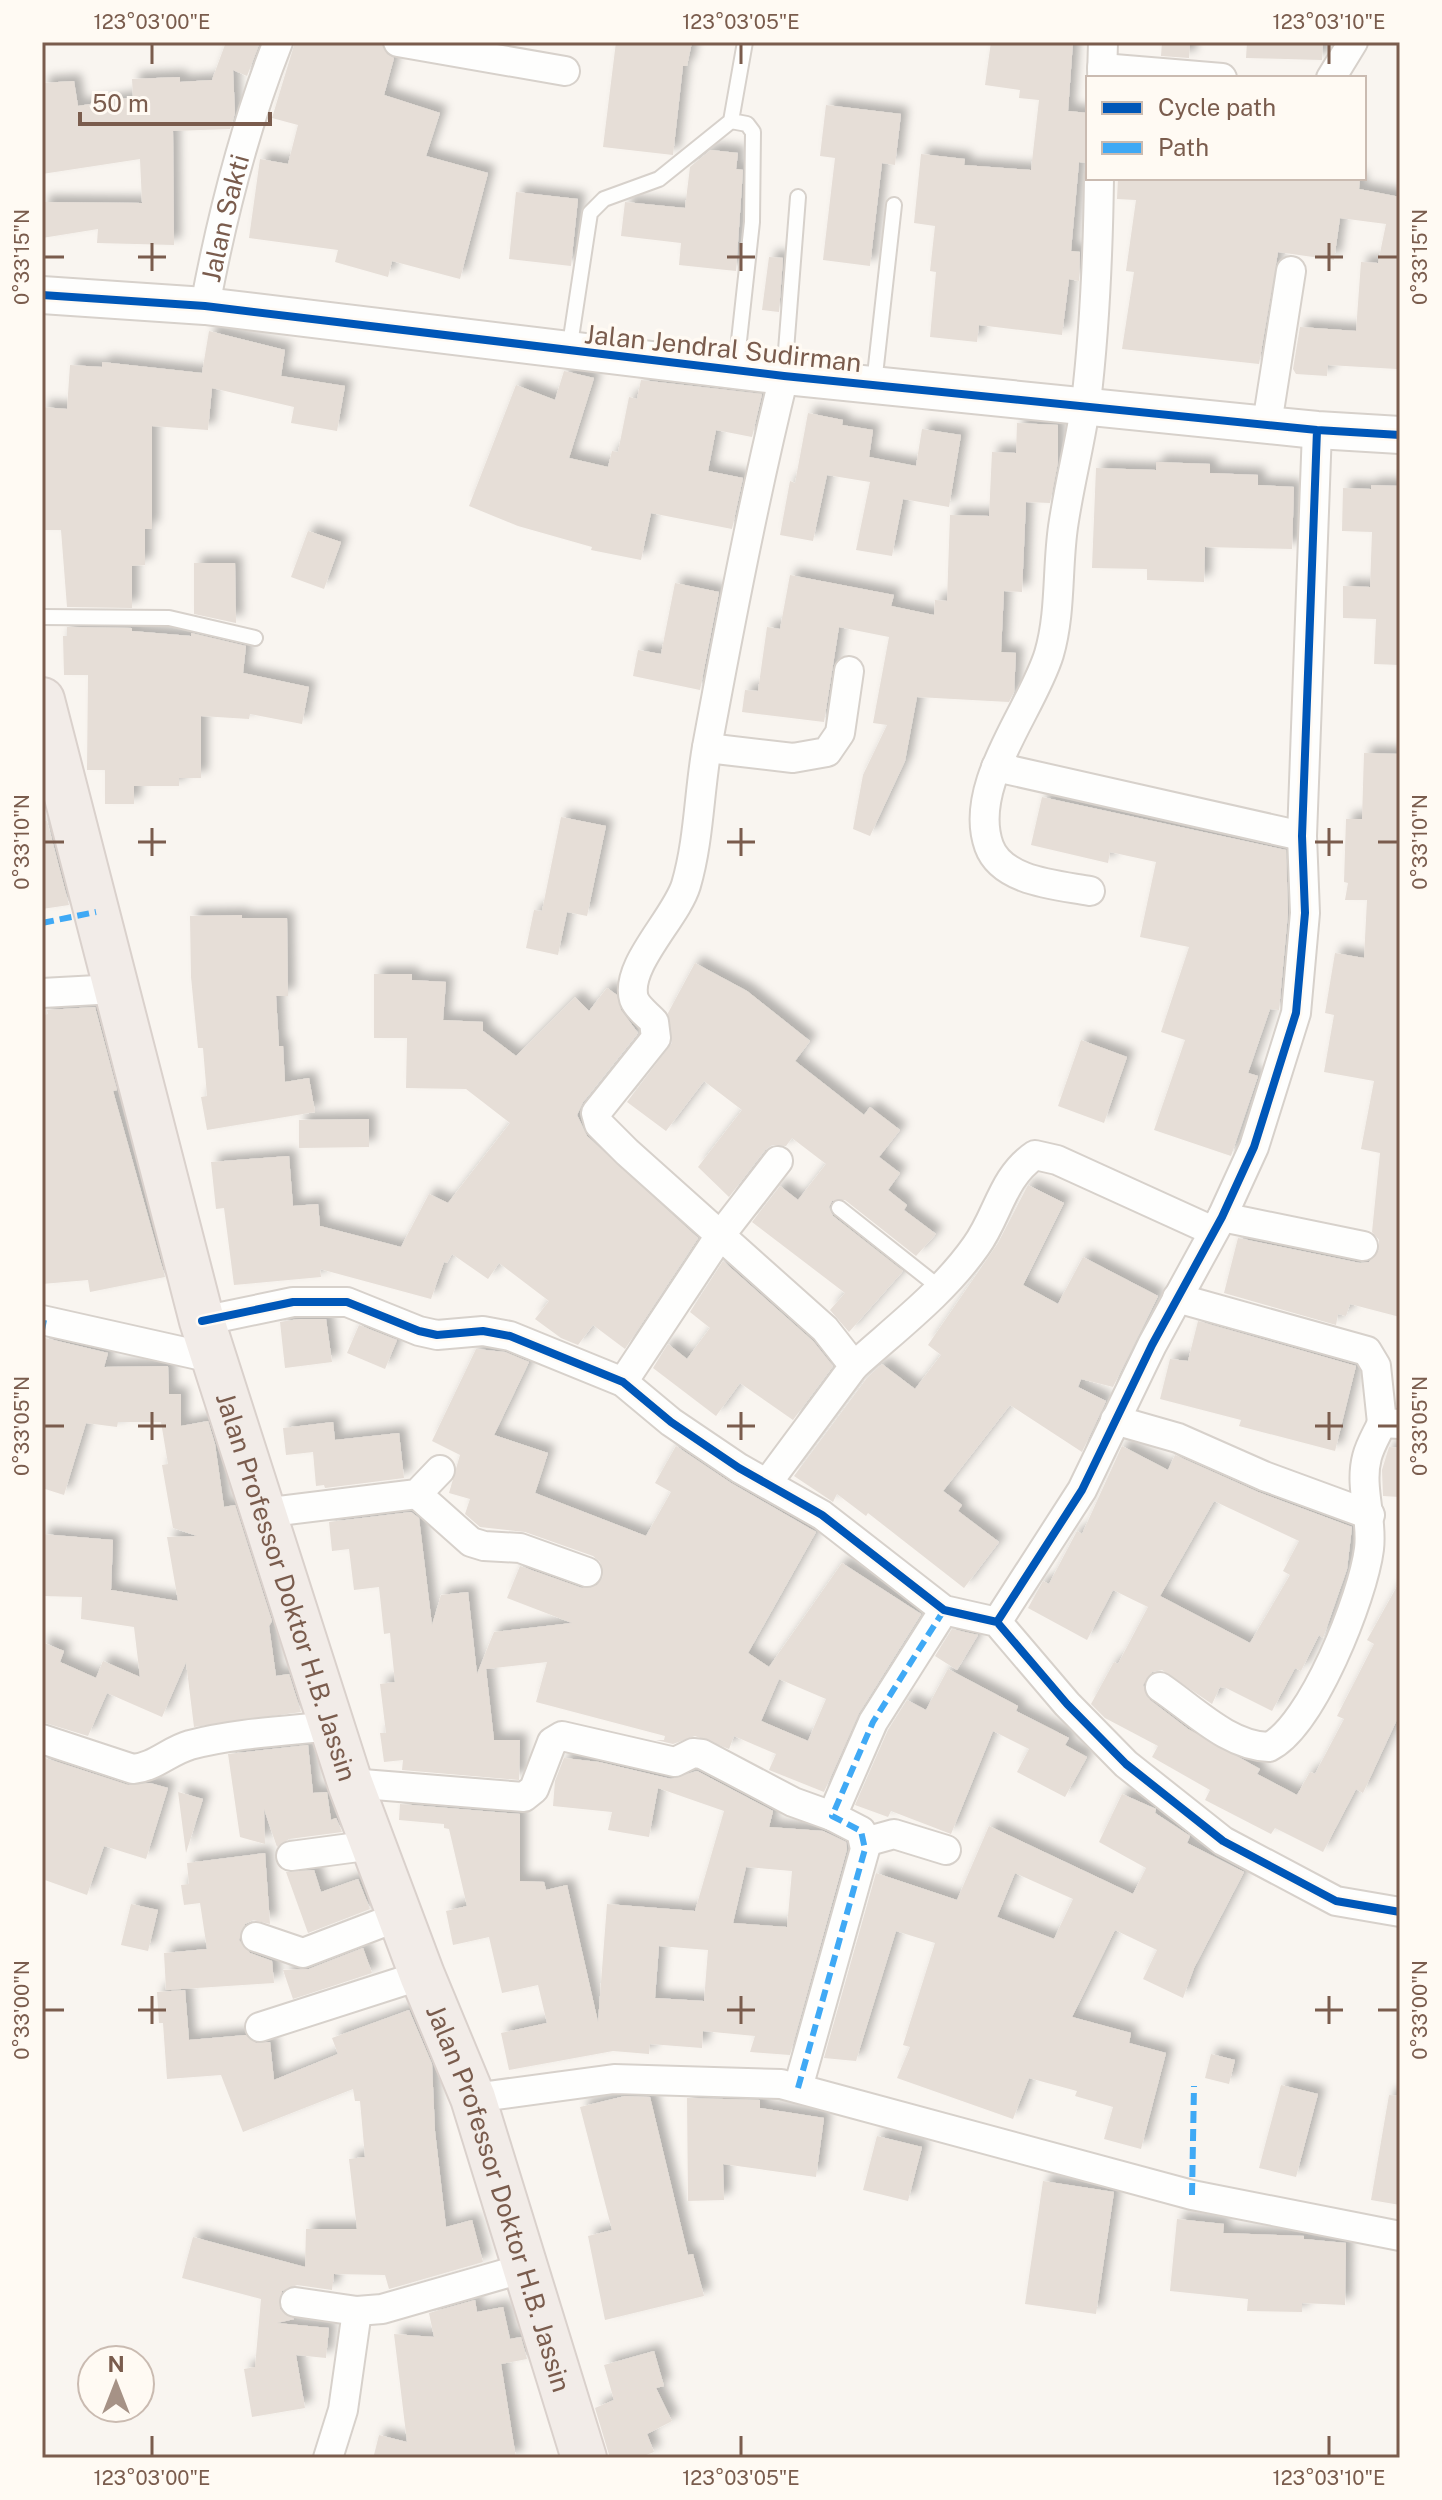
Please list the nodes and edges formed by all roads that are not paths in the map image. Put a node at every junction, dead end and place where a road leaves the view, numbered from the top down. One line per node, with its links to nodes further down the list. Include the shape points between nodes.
1 (278, 42): 15 (street, Jalan Sakti, via 222,212)
2 (398, 42): 6 (street)
3 (745, 42): 9 (lane)
4 (1353, 42): 8 (street)
5 (1102, 63): 7 (street)
6 (565, 71)
7 (1206, 76)
8 (1332, 76)
9 (731, 121): 16 (lane, via 659,179 604,199 590,213); 17 (lane, via 747,124 753,132 752,222)
10 (1099, 180): 20 (street, via 1097,296)
11 (798, 197): 18 (lane)
12 (894, 205): 19 (lane)
13 (1291, 271): 21 (street)
14 (42, 295): 15 (street, Jalan Jendral Sudirman)
15 (205, 306): 16 (street, Jalan Jendral Sudirman)
16 (569, 351): 17 (street, Jalan Jendral Sudirman)
17 (736, 371): 18 (street, Jalan Jendral Sudirman)
18 (784, 376): 19 (street, Jalan Jendral Sudirman); 28 (street)
19 (874, 384): 20 (street, Jalan Jendral Sudirman)
20 (1085, 406): 21 (street, Jalan Jendral Sudirman); 29 (street, via 1063,530 1050,649 1037,688)
21 (1267, 424): 22 (street, Jalan Jendral Sudirman)
22 (1317, 430): 23 (street, Jalan Jendral Sudirman); 30 (street)
23 (1400, 435)
24 (42, 617): 25 (lane, via 169,618)
25 (255, 638)
26 (849, 671): 28 (street, via 840,733 827,752 793,758)
27 (42, 700): 32 (highway, Jalan Professor Doktor H.B. Jassin)
28 (707, 748): 37 (street, via 686,886 633,986 639,1008 654,1022 656,1038 596,1117)
29 (996, 767): 30 (street); 31 (street, via 986,836 997,860 1019,874)
30 (1302, 836): 36 (street, via 1305,913 1296,1013 1254,1147)
31 (1090, 891)
32 (116, 989): 33 (street); 42 (highway, Jalan Professor Doktor H.B. Jassin)
33 (42, 993)
34 (778, 1161): 37 (street)
35 (839, 1208): 39 (lane)
36 (1218, 1224): 38 (street); 39 (street, via 1035,1155 1017,1169 978,1244); 40 (street)
37 (719, 1237): 43 (street, via 825,1329); 44 (street)
38 (1363, 1246)
39 (940, 1288): 43 (street)
40 (1177, 1298): 45 (street); 46 (street, via 1367,1351)
41 (43, 1323): 42 (street)
42 (209, 1340): 44 (street, via 293,1302 347,1302 437,1335 483,1331 510,1336); 50 (highway, Jalan Professor Doktor H.B. Jassin)
43 (854, 1366): 48 (street)
44 (623, 1382): 48 (street, via 704,1444)
45 (1115, 1420): 51 (street, via 1178,1438); 54 (street, via 1082,1490)
46 (1391, 1424): 51 (street, via 1367,1458)
47 (440, 1470): 49 (street)
48 (768, 1482): 53 (street, via 822,1515)
49 (417, 1494): 50 (street); 52 (street, via 471,1542 520,1548)
50 (263, 1513): 56 (highway, Jalan Professor Doktor H.B. Jassin)
51 (1370, 1515): 55 (street, via 1369,1550 1354,1604 1302,1718 1280,1742 1258,1747 1232,1738)
52 (587, 1572)
53 (944, 1610): 54 (street); 59 (street, via 873,1722)
54 (997, 1622): 64 (street, via 1126,1764 1223,1841 1336,1901)
55 (1160, 1687)
56 (332, 1726): 57 (street, via 219,1738 133,1769); 58 (highway, Jalan Professor Doktor H.B. Jassin)
57 (42, 1739)
58 (350, 1783): 59 (street, via 524,1797 534,1789 552,1742 562,1736 675,1762 702,1754 793,1802); 61 (highway, Jalan Professor Doktor H.B. Jassin)
59 (832, 1816): 60 (street, via 861,1831)
60 (865, 1842): 62 (street, via 894,1834); 69 (street)
61 (373, 1845): 63 (street); 65 (highway, Jalan Professor Doktor H.B. Jassin)
62 (946, 1850)
63 (291, 1856)
64 (1400, 1912)
65 (400, 1916): 66 (street, via 303,1953); 67 (highway, Jalan Professor Doktor H.B. Jassin)
66 (256, 1937)
67 (422, 1975): 68 (street); 70 (highway, Jalan Professor Doktor H.B. Jassin)
68 (260, 2027)
69 (798, 2088): 70 (street, via 746,2081 614,2079); 71 (street, via 1192,2195)
70 (473, 2098): 72 (highway, Jalan Professor Doktor H.B. Jassin)
71 (1400, 2236)
72 (525, 2268): 74 (street, via 382,2309); 76 (highway, Jalan Professor Doktor H.B. Jassin)
73 (295, 2302): 74 (street)
74 (357, 2311): 75 (street, via 343,2410)
75 (328, 2458)
76 (584, 2458)

